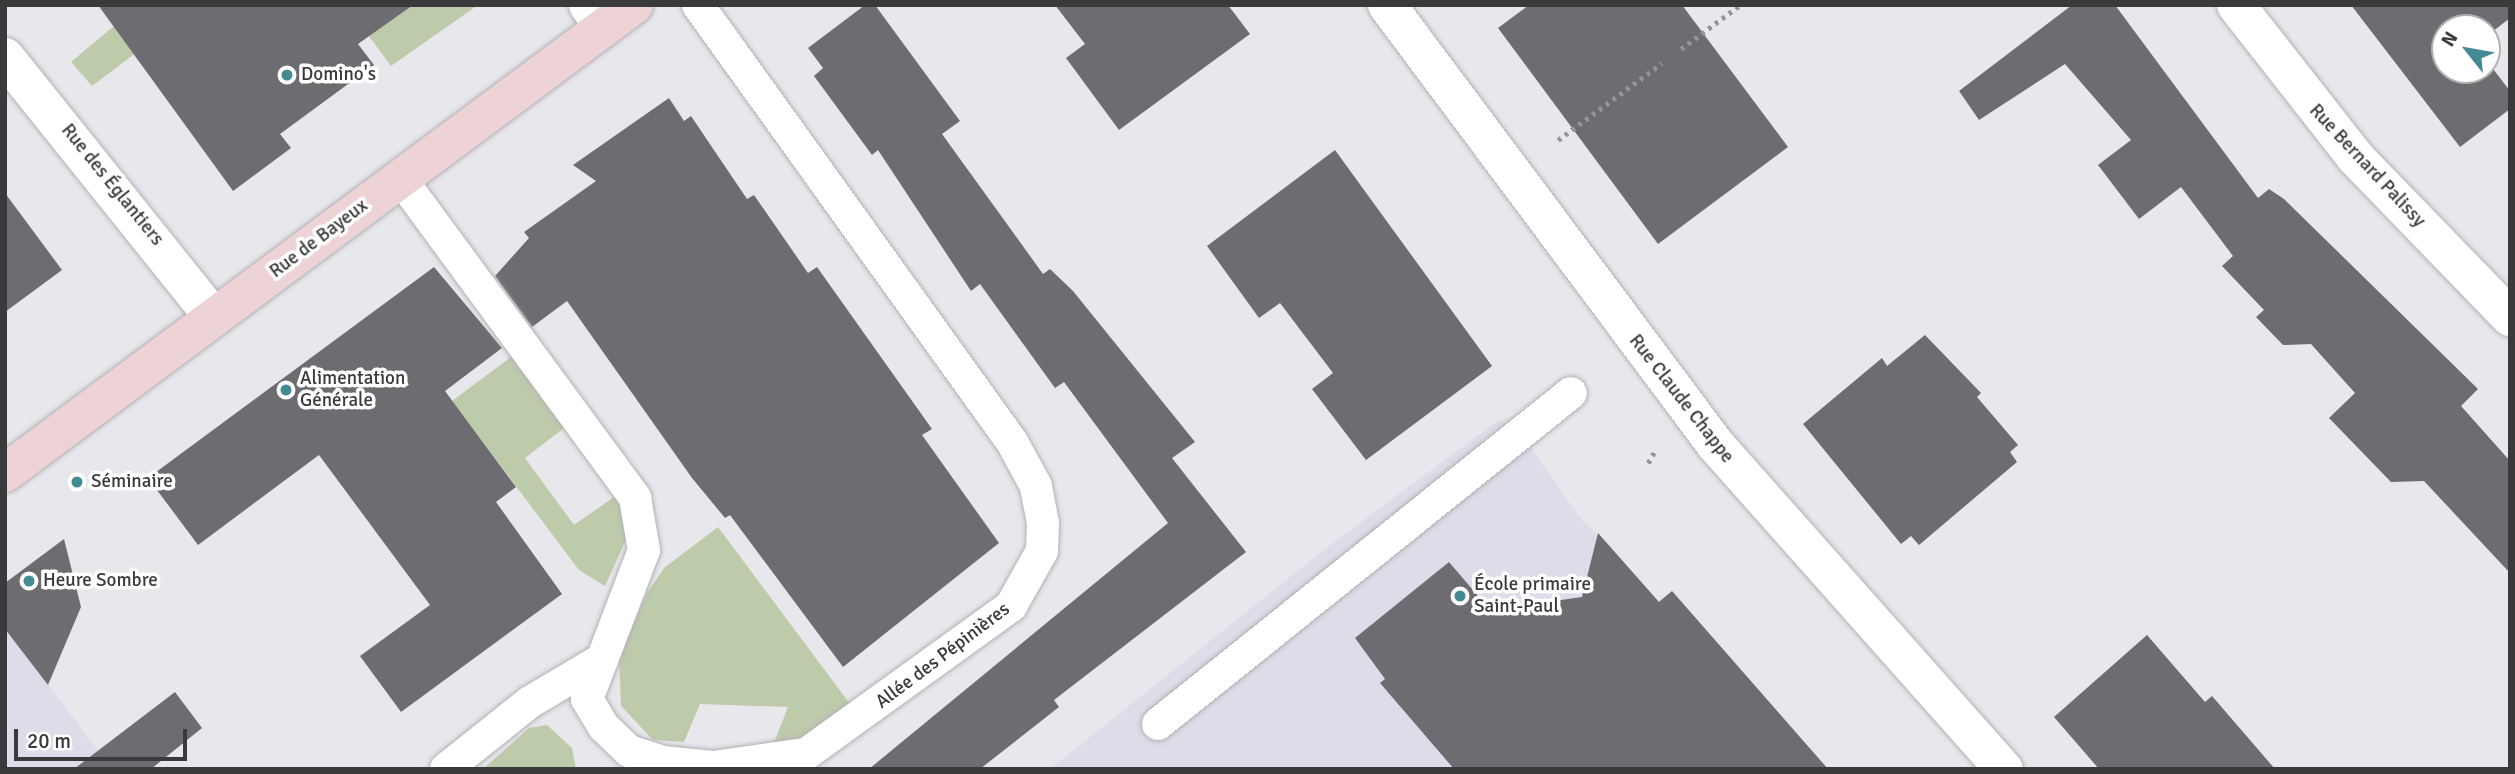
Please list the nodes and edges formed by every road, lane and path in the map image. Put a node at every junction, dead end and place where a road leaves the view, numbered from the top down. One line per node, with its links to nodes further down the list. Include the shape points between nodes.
1 (634, 5): 6 (main road, Rue de Bayeux)
2 (698, 5): 16 (lane, Allée des Pépinières, via 1012,442 1036,486 1042,551 1011,607 806,754 713,767 662,762 629,751 587,699)
3 (1387, 5): 19 (street, Rue Claude Chappe, via 1715,444)
4 (1740, 5): 7 (path)
5 (2236, 5): 12 (street, Rue Bernard Palissy, via 2346,147)
6 (596, 16): 11 (main road, Rue de Bayeux)
7 (1681, 49)
8 (5, 57): 13 (street, Rue des Églantiers)
9 (1662, 63): 10 (path)
10 (1558, 140)
11 (401, 179): 13 (main road, Rue de Bayeux); 16 (lane, Allée des Pépinières, via 635,498 643,550)
12 (2510, 317)
13 (214, 318): 15 (main road, Rue de Bayeux)
14 (1571, 393): 17 (lane)
15 (5, 473)
16 (596, 663): 18 (lane, via 530,702)
17 (1158, 724)
18 (446, 769)
19 (2004, 769)

